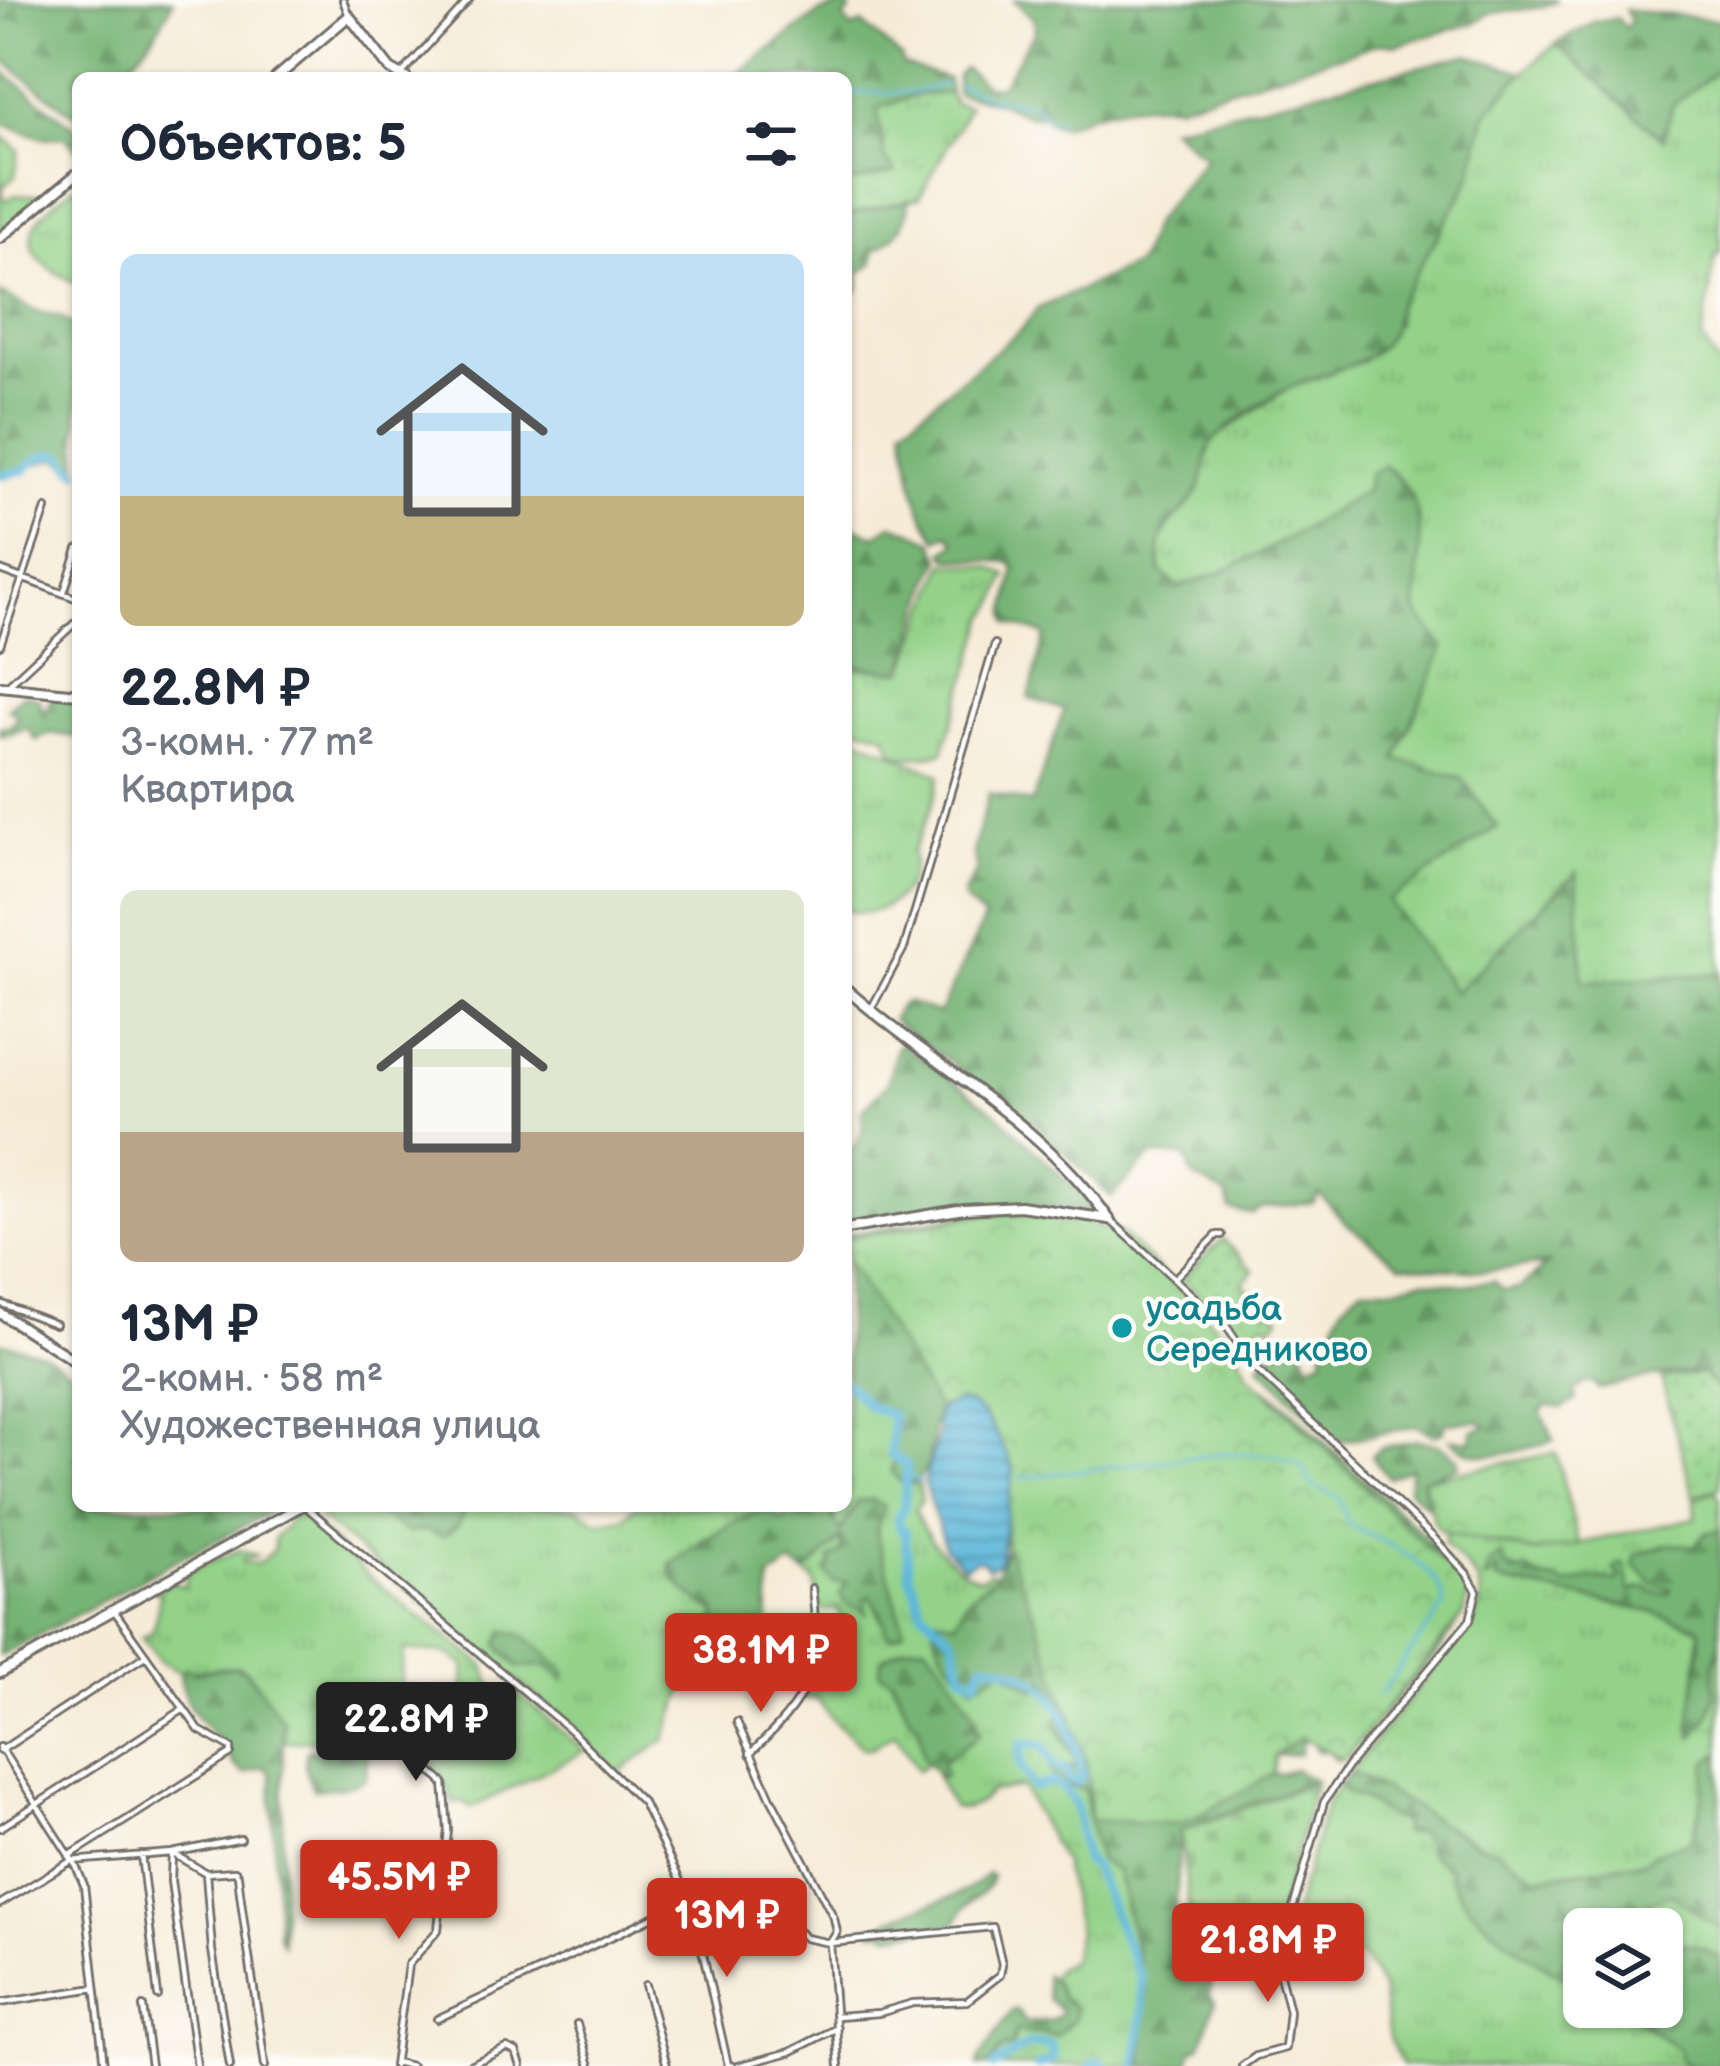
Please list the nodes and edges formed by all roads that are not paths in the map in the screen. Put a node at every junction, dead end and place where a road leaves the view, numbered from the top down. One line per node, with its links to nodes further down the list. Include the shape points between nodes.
1 (344, 0): 3 (street)
2 (469, 0): 6 (street)
3 (349, 16): 4 (street); 5 (street)
4 (283, 72)
5 (394, 72)
6 (405, 72)
7 (72, 178): 8 (street)
8 (0, 238)
9 (46, 508): 12 (street)
10 (72, 567): 13 (street)
11 (0, 571): 12 (street)
12 (23, 578): 13 (street); 17 (street)
13 (64, 592): 14 (street)
14 (72, 596)
15 (72, 625): 18 (street)
16 (995, 644): 21 (street, via 904,948)
17 (0, 645)
18 (4, 686): 19 (street)
19 (72, 693)
20 (852, 994): 21 (street)
21 (870, 1011): 22 (street, via 1020,1123)
22 (1109, 1220): 23 (street, via 1020,1206); 25 (street)
23 (852, 1228)
24 (1222, 1235): 25 (street)
25 (1175, 1278): 73 (street, via 1227,1327 1254,1367 1445,1550 1478,1597 1457,1637 1324,1802 1277,1963 1289,2011 1286,2048)
26 (0, 1304): 28 (street)
27 (0, 1313): 29 (street)
28 (56, 1324)
29 (72, 1360)
30 (277, 1512): 33 (street)
31 (310, 1512): 49 (street, via 650,1812)
32 (812, 1588): 40 (street, via 818,1642 800,1703)
33 (113, 1609): 34 (street); 35 (street)
34 (146, 1655): 36 (street); 39 (street)
35 (0, 1672)
36 (184, 1709): 41 (street); 46 (street, via 231,1748 226,1760)
37 (736, 1722): 40 (street)
38 (400, 1737): 60 (street, via 444,1783 448,1830 438,1930 408,1965)
39 (1, 1750): 41 (street)
40 (750, 1754): 50 (street, via 832,1911 837,1928)
41 (37, 1806): 42 (street); 46 (street)
42 (0, 1828)
43 (241, 1839): 44 (street)
44 (172, 1853): 45 (street); 47 (street); 63 (street)
45 (141, 1855): 46 (street); 53 (street)
46 (70, 1858): 48 (street); 52 (street, via 84,1885)
47 (206, 1873): 64 (street); 65 (street, via 238,1875)
48 (0, 1904)
49 (687, 1904): 50 (street, via 782,1910 805,1938); 57 (street); 71 (street)
50 (830, 1942): 56 (street); 56 (street, via 993,1927 1002,1964 997,1981 962,2004)
51 (645, 1985): 70 (street)
52 (95, 1988): 54 (street); 61 (street)
53 (158, 1996)
54 (0, 2003)
55 (143, 2007): 62 (street)
56 (836, 2016): 59 (street)
57 (437, 2019)
58 (577, 2024): 69 (street)
59 (837, 2028): 71 (street, via 790,2052); 72 (street)
60 (394, 2064): 66 (street)
61 (104, 2066)
62 (152, 2066)
63 (197, 2066)
64 (230, 2066)
65 (266, 2066)
66 (411, 2066)
67 (467, 2066): 68 (street, via 507,2048)
68 (520, 2066)
69 (590, 2066)
70 (667, 2066)
71 (733, 2066)
72 (839, 2066)
73 (1242, 2066)

